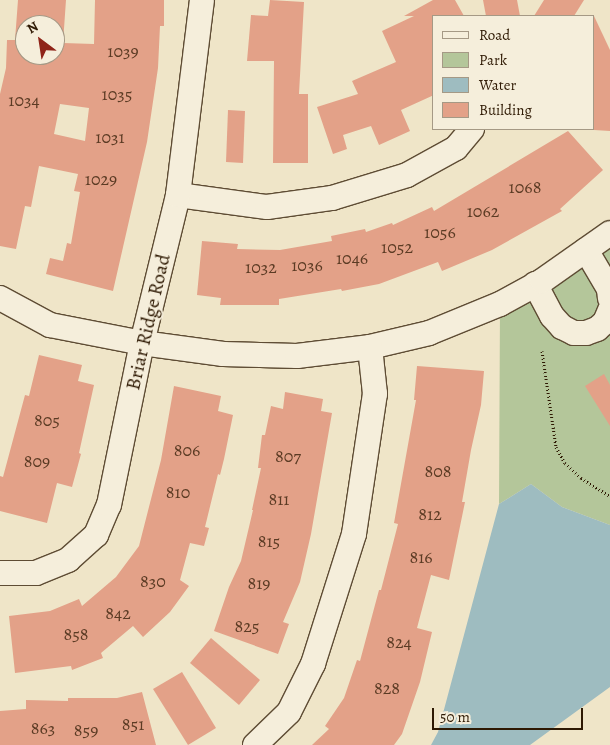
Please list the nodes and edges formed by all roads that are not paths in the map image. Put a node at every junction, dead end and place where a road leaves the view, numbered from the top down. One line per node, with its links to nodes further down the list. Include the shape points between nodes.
1 (202, 0): 3 (street, Briar Ridge Road)
2 (471, 130): 3 (street, via 456,148 407,175 332,198 267,207)
3 (178, 195): 10 (street, Briar Ridge Road)
4 (610, 233): 5 (street)
5 (586, 250): 6 (street); 8 (street, via 609,289)
6 (535, 284): 9 (street, via 552,316 562,327 574,333 597,329 605,322); 11 (street, via 500,304 429,332)
7 (0, 298): 10 (street, via 50,325)
8 (610, 298)
9 (610, 310)
10 (142, 343): 11 (street, via 223,354 297,356); 12 (street, Briar Ridge Road, via 108,505 96,535 68,560 36,573)
11 (370, 347): 13 (street, via 375,394 354,534 313,664 289,712)
12 (0, 573)
13 (255, 745)

